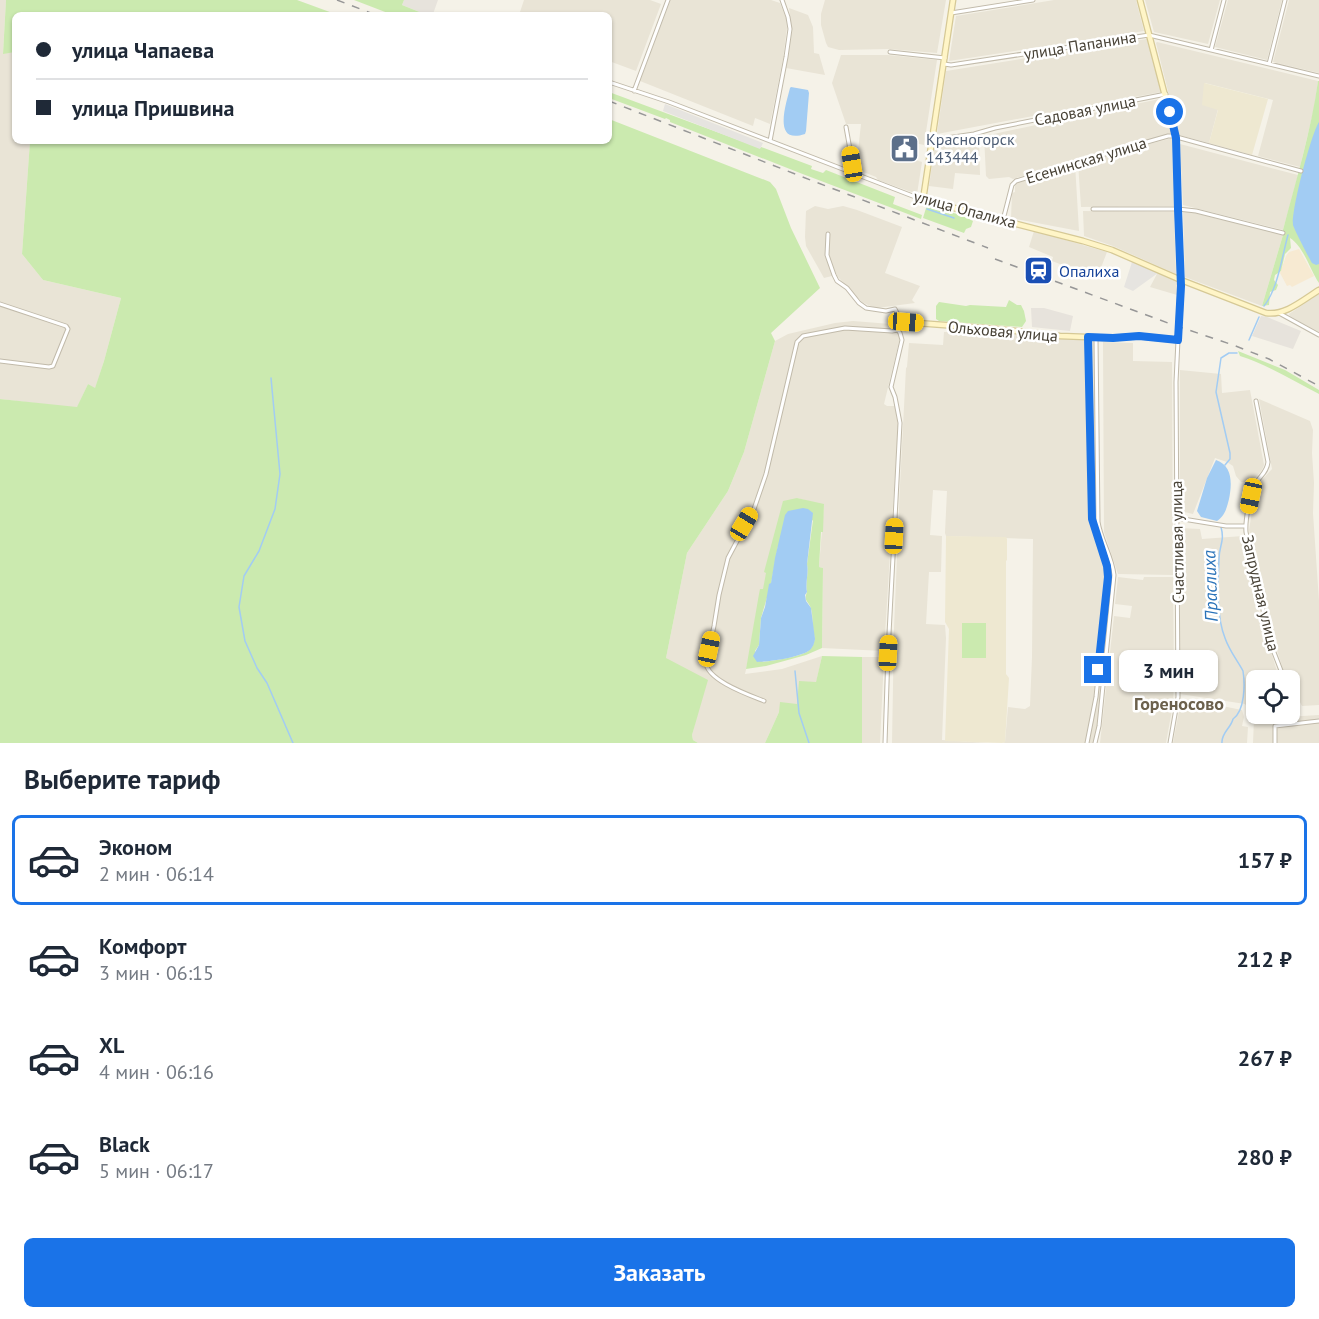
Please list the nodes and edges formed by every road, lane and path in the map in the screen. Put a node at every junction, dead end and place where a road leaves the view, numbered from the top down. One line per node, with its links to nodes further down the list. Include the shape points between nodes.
1 (668, 0): 16 (street)
2 (782, 0): 21 (street, via 790,29)
3 (953, 0): 8 (street)
4 (1033, 0): 8 (street)
5 (1140, 0): 9 (street)
6 (1224, 0): 10 (street)
7 (1285, 0): 13 (street)
8 (951, 13): 12 (street)
9 (1149, 35): 10 (street, улица Папанина); 12 (street, улица Папанина, via 951,65); 17 (street)
10 (1211, 50): 13 (street, улица Папанина)
11 (890, 52): 12 (street, улица Папанина)
12 (944, 61): 20 (street)
13 (1269, 64): 14 (street, улица Папанина)
14 (1319, 76)
15 (612, 83): 16 (street, улица Опалиха)
16 (634, 91): 21 (street, улица Опалиха)
17 (1166, 94): 19 (street); 20 (street, Садовая улица)
18 (846, 127): 23 (street)
19 (1176, 138): 22 (street, Есенинская улица); 26 (street); 27 (street, Есенинская улица, via 1168,136 1016,181)
20 (933, 140): 24 (street)
21 (770, 141): 23 (street, улица Опалиха)
22 (1301, 171)
23 (854, 172): 24 (street, улица Опалиха)
24 (923, 200): 27 (street, улица Опалиха)
25 (1093, 209): 26 (street)
26 (1178, 209): 28 (street); 30 (street)
27 (1003, 220): 30 (street, улица Опалиха, via 1102,247)
28 (1283, 233)
29 (828, 234): 34 (street, via 827,255 837,281 866,308 895,309)
30 (1181, 279): 33 (street, улица Опалиха, via 1266,313); 39 (street)
31 (1319, 290): 33 (street)
32 (0, 304): 40 (street, via 68,329 53,366)
33 (1279, 313): 36 (street, улица Опалиха)
34 (902, 324): 35 (street); 37 (street, Ольховая улица)
35 (898, 330): 45 (street, via 845,328 802,336 797,342 766,474 754,509 728,558 705,666 729,685); 47 (street, via 902,340 891,387 900,423)
36 (1319, 335)
37 (1088, 337): 38 (street, Ольховая улица); 48 (street, via 1092,519 1108,577 1096,697)
38 (1096, 337): 39 (street, Ольховая улица); 49 (street, via 1098,522 1114,575)
39 (1178, 340): 42 (street, Счастливая улица)
40 (0, 361)
41 (1256, 401): 43 (street, Запрудная улица, via 1268,468 1255,484)
42 (1177, 518): 43 (street); 50 (street, Счастливая улица, via 1178,697)
43 (1245, 526): 44 (street, Запрудная улица, via 1270,642)
44 (1281, 670)
45 (764, 701)
46 (1319, 721): 51 (street, via 1275,726)
47 (885, 743)
48 (1087, 743)
49 (1095, 743)
50 (1170, 743)
51 (1275, 743)

